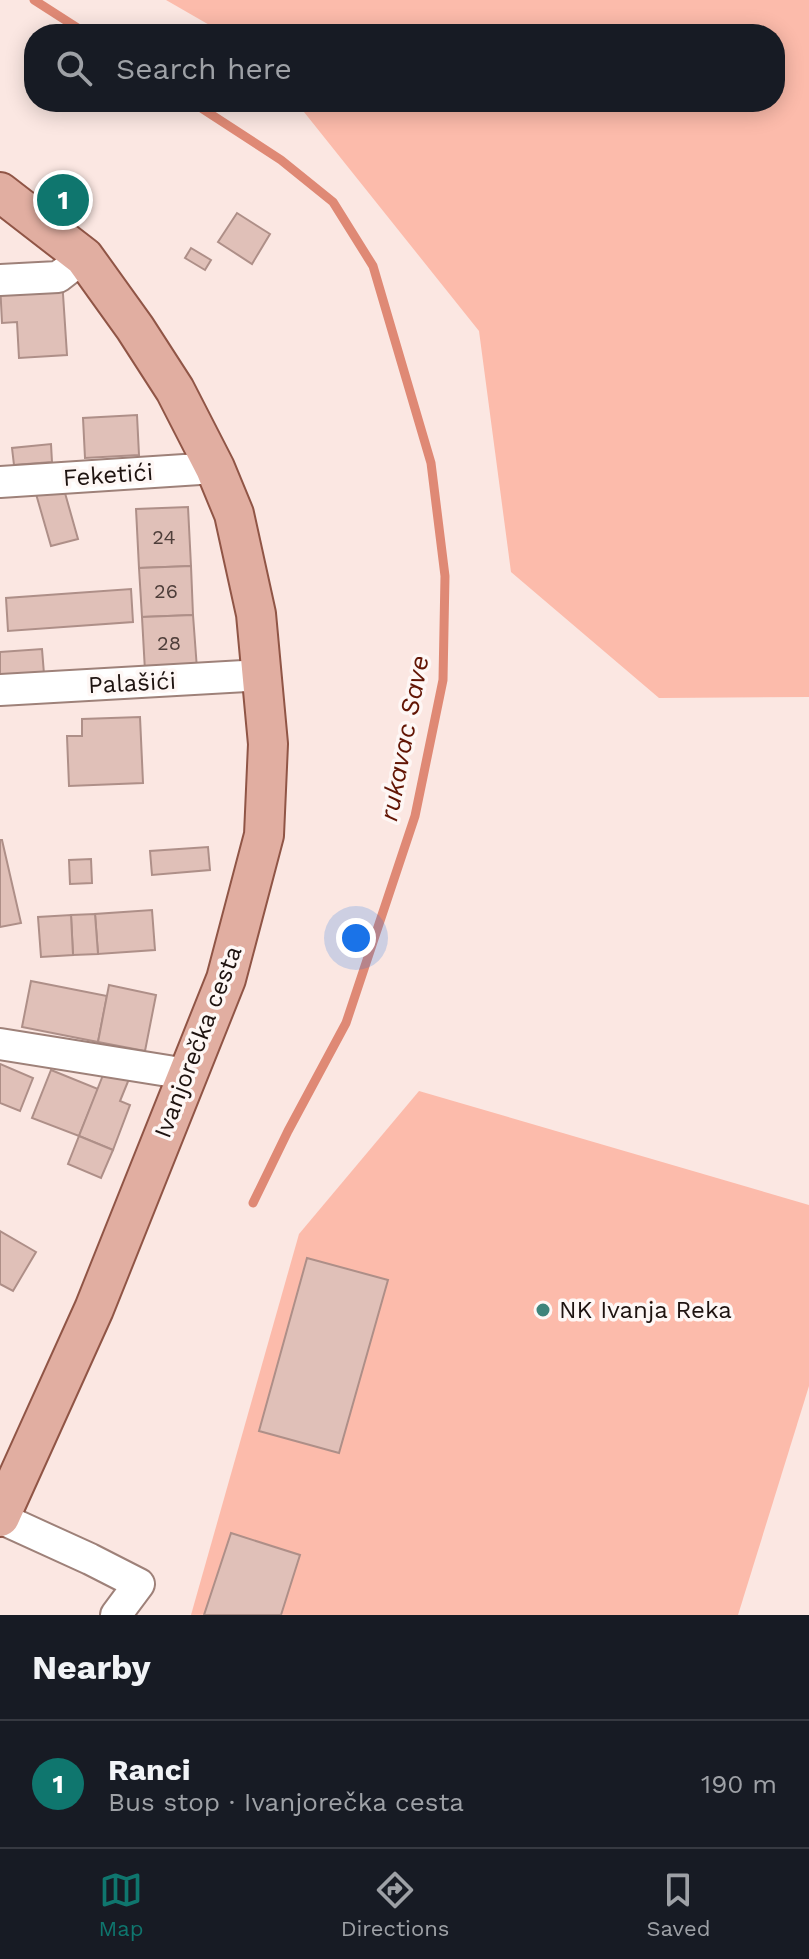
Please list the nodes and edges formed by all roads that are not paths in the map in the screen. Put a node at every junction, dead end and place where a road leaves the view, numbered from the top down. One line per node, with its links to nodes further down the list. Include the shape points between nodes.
1 (0, 192): 2 (main road, Ivanjorečka cesta)
2 (84, 257): 3 (street, via 58,277); 4 (main road, Ivanjorečka cesta, via 175,390)
3 (0, 280)
4 (215, 468): 5 (street, Feketići); 6 (main road, Ivanjorečka cesta, via 234,514)
5 (0, 482)
6 (263, 675): 7 (street, Palašići); 9 (main road, Ivanjorečka cesta, via 268,744 264,835 226,979)
7 (0, 690)
8 (0, 1044): 9 (street)
9 (187, 1074): 10 (main road, Ivanjorečka cesta, via 94,1309)
10 (0, 1518): 11 (street, via 139,1584)
11 (116, 1615)

